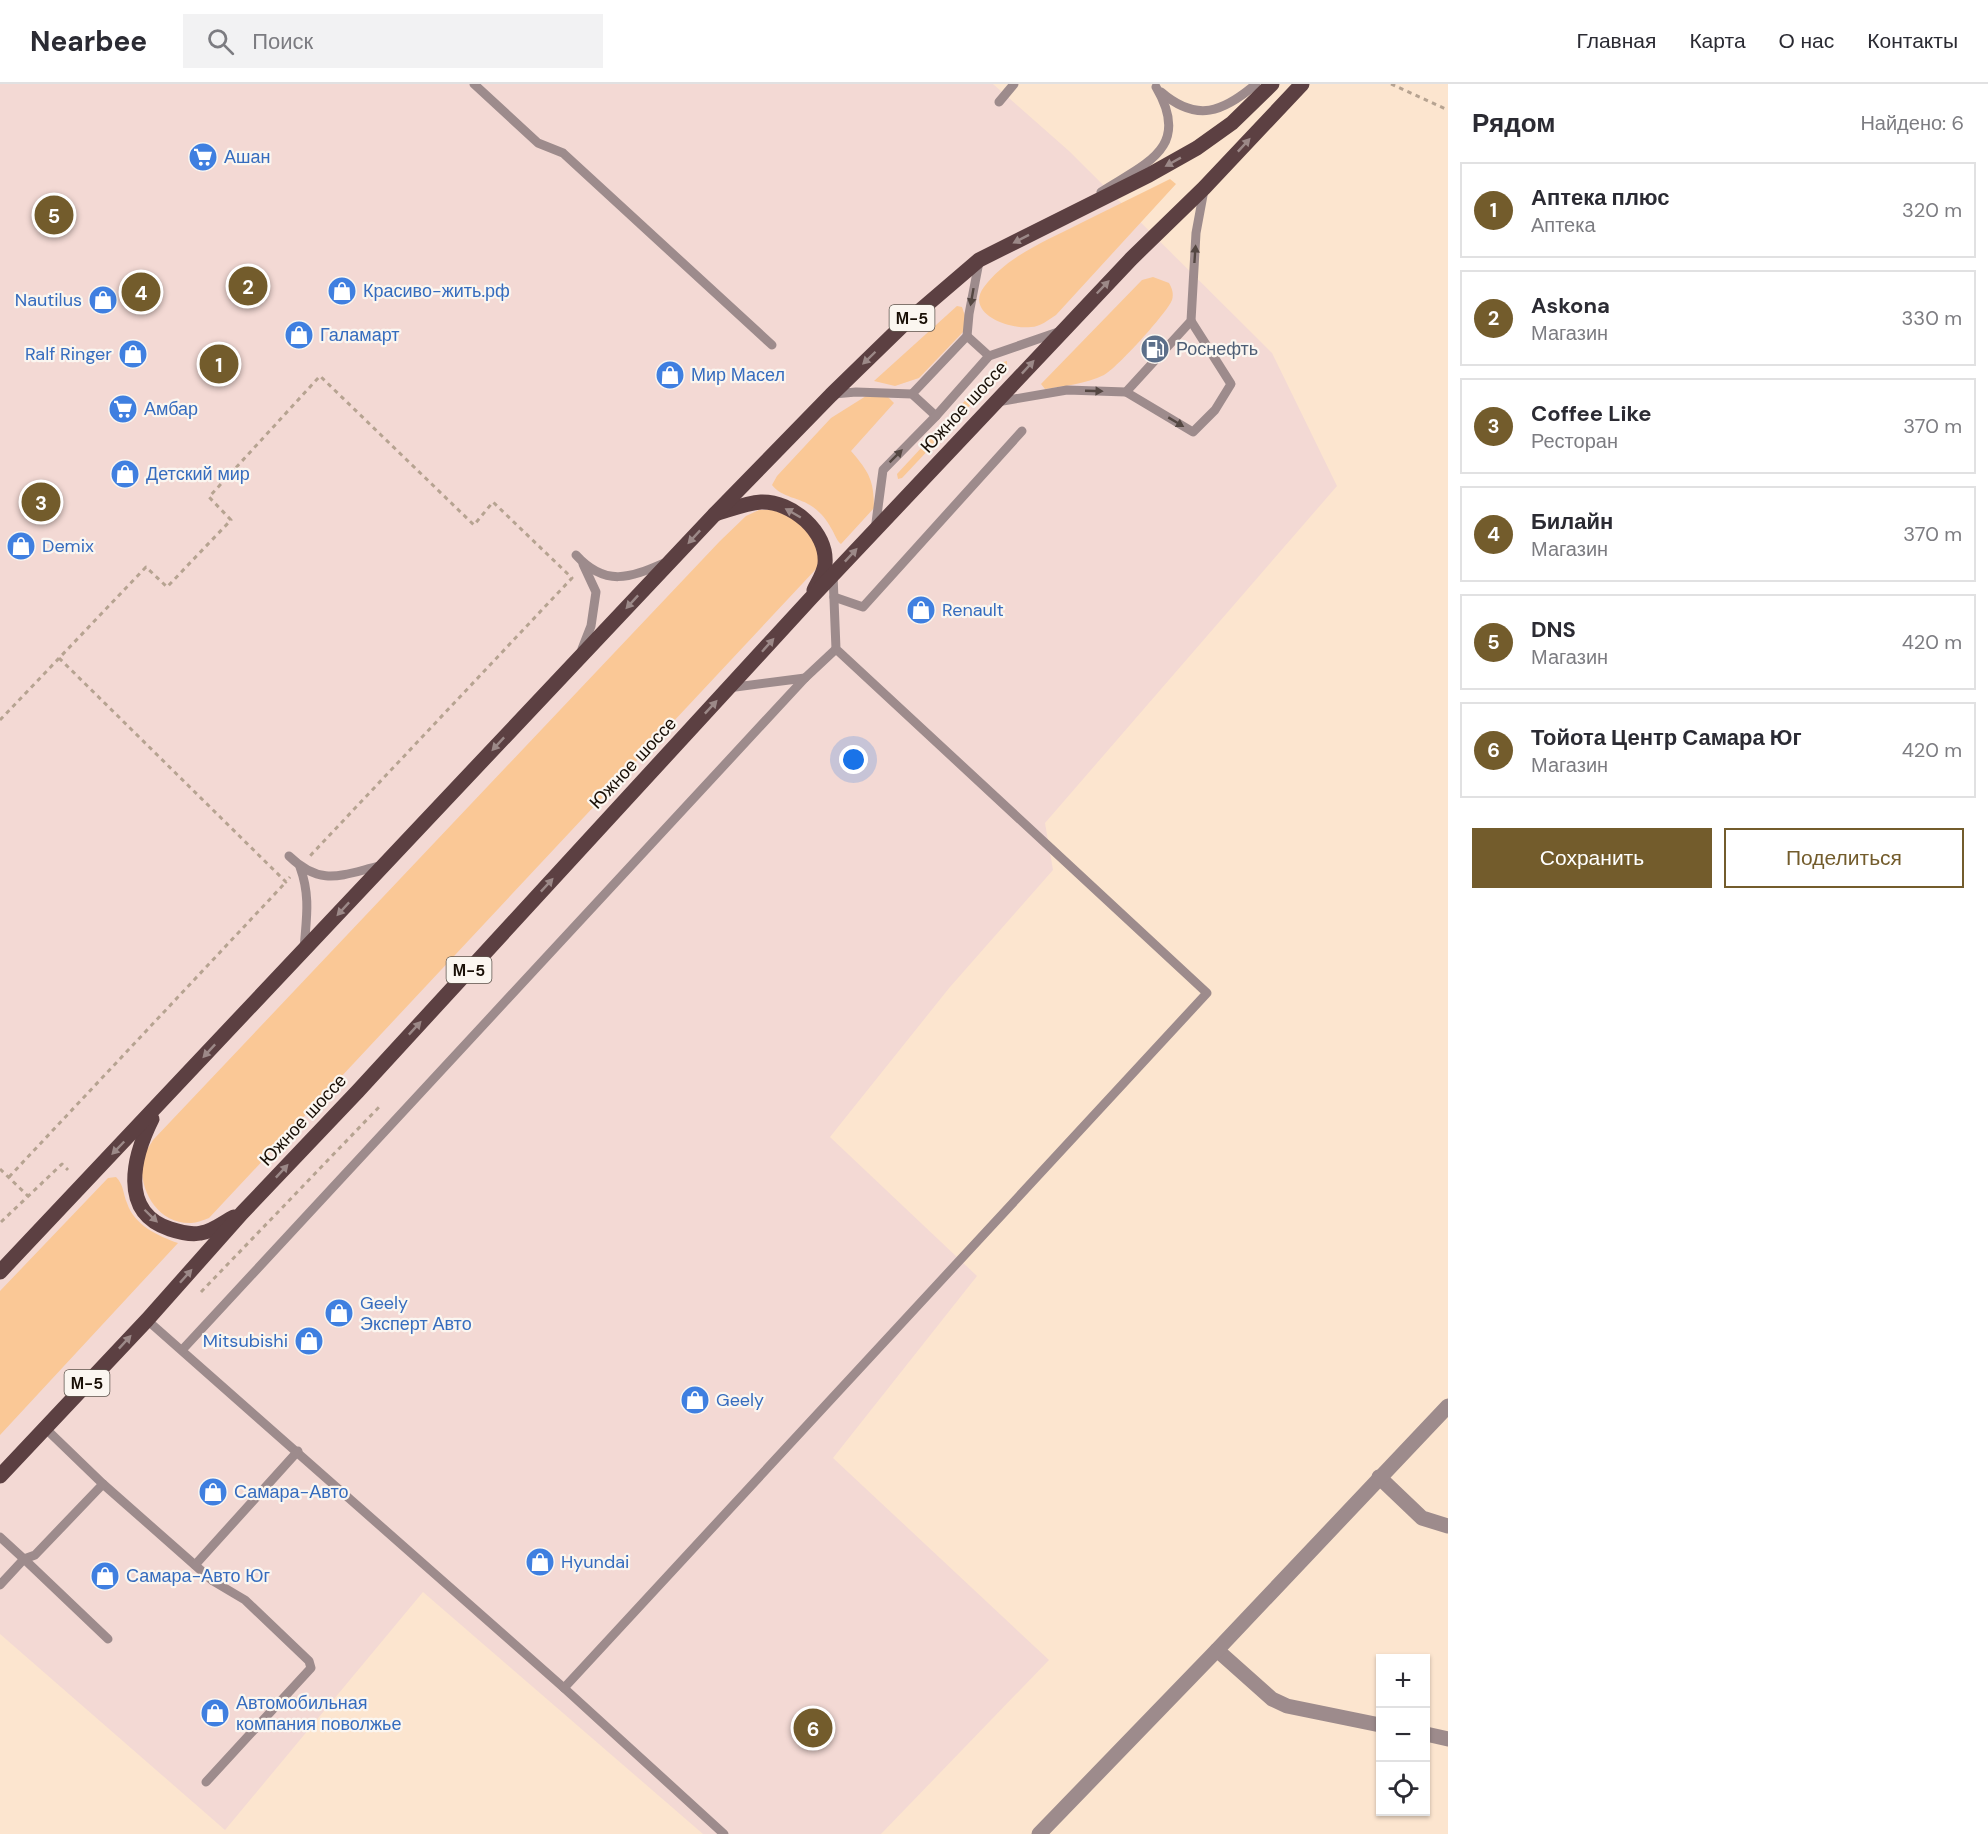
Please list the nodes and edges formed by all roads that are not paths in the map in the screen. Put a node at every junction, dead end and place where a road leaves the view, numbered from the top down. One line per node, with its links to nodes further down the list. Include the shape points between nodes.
1 (474, 84): 14 (lane, via 538,143 563,153)
2 (1014, 84): 7 (lane)
3 (1256, 84): 6 (lane, via 1225,107 1201,111 1185,108)
4 (1272, 84): 9 (main road, М-5, one-way to 9, via 1232,123 1197,148)
5 (1302, 84): 8 (main road, Южное шоссе / М-5, one-way to 5)
6 (1155, 86): 9 (lane, via 1169,113 1168,138 1161,150)
7 (999, 102)
8 (1204, 188): 11 (lane, one-way to 8, via 1196,233); 12 (main road, Южное шоссе / М-5, one-way to 8)
9 (1057, 221): 10 (main road, М-5, one-way to 10)
10 (980, 260): 13 (lane, one-way to 13); 18 (main road, М-5, one-way to 18, via 902,326)
11 (1191, 321): 16 (lane); 16 (lane, one-way to 11, via 1192,432 1215,410 1231,384)
12 (1063, 330): 15 (lane); 19 (main road, Южное шоссе / М-5, one-way to 12)
13 (967, 336): 15 (lane); 17 (lane)
14 (772, 345)
15 (989, 356): 20 (lane)
16 (1126, 392): 19 (lane, one-way to 16, via 1067,390)
17 (912, 393): 18 (lane); 20 (lane)
18 (831, 395): 22 (main road, М-5)
19 (995, 402): 23 (main road, Южное шоссе / М-5)
20 (936, 416): 23 (lane, one-way to 20, via 883,470)
21 (1022, 431): 28 (lane, via 863,607)
22 (715, 514): 25 (main road, М-5, one-way to 25); 29 (main road, one-way to 22, via 825,566 824,546 801,516 760,502)
23 (875, 530): 27 (main road, Южное шоссе / М-5, one-way to 23)
24 (576, 555): 26 (lane)
25 (672, 560): 26 (lane, via 624,577 609,577); 31 (main road, М-5, one-way to 31)
26 (583, 564): 31 (lane, via 596,592 591,626)
27 (833, 575): 28 (lane); 29 (main road, Южное шоссе / М-5)
28 (834, 597): 30 (lane)
29 (811, 598): 33 (main road, Южное шоссе / М-5, one-way to 29)
30 (836, 649): 32 (lane); 56 (lane, via 1207,993)
31 (574, 663): 35 (main road, М-5, one-way to 35)
32 (804, 678): 33 (lane); 42 (lane)
33 (728, 688): 39 (main road, Южное шоссе / М-5, one-way to 33)
34 (289, 856): 36 (lane)
35 (382, 866): 36 (lane, via 332,877); 37 (main road, М-5, one-way to 37)
36 (300, 867): 37 (lane, via 308,901)
37 (304, 951): 38 (main road, М-5, one-way to 38)
38 (159, 1105): 39 (main road, one-way to 39, via 136,1156 137,1200 148,1215 162,1226 202,1233); 40 (main road, М-5, one-way to 40)
39 (242, 1213): 41 (main road, Южное шоссе / М-5, one-way to 39)
40 (0, 1272)
41 (147, 1320): 42 (lane); 44 (main road, Южное шоссе / М-5, one-way to 41)
42 (183, 1349): 45 (lane)
43 (1448, 1406): 47 (street)
44 (45, 1428): 46 (main road, Южное шоссе / М-5); 48 (lane)
45 (298, 1451): 52 (lane); 56 (lane)
46 (0, 1476)
47 (1378, 1477): 49 (street, via 1422,1518); 55 (street)
48 (103, 1484): 51 (lane, via 35,1555); 52 (lane)
49 (1448, 1526)
50 (0, 1536): 51 (lane)
51 (24, 1559): 53 (lane); 54 (lane)
52 (195, 1565): 60 (lane, via 244,1600 309,1661 311,1668)
53 (0, 1585)
54 (108, 1639)
55 (1217, 1650): 57 (street, via 1272,1699 1287,1706); 61 (street)
56 (564, 1688): 62 (lane)
57 (1376, 1724)
58 (1430, 1735): 59 (street)
59 (1448, 1739)
60 (207, 1782)
61 (1049, 1830)
62 (724, 1834)

